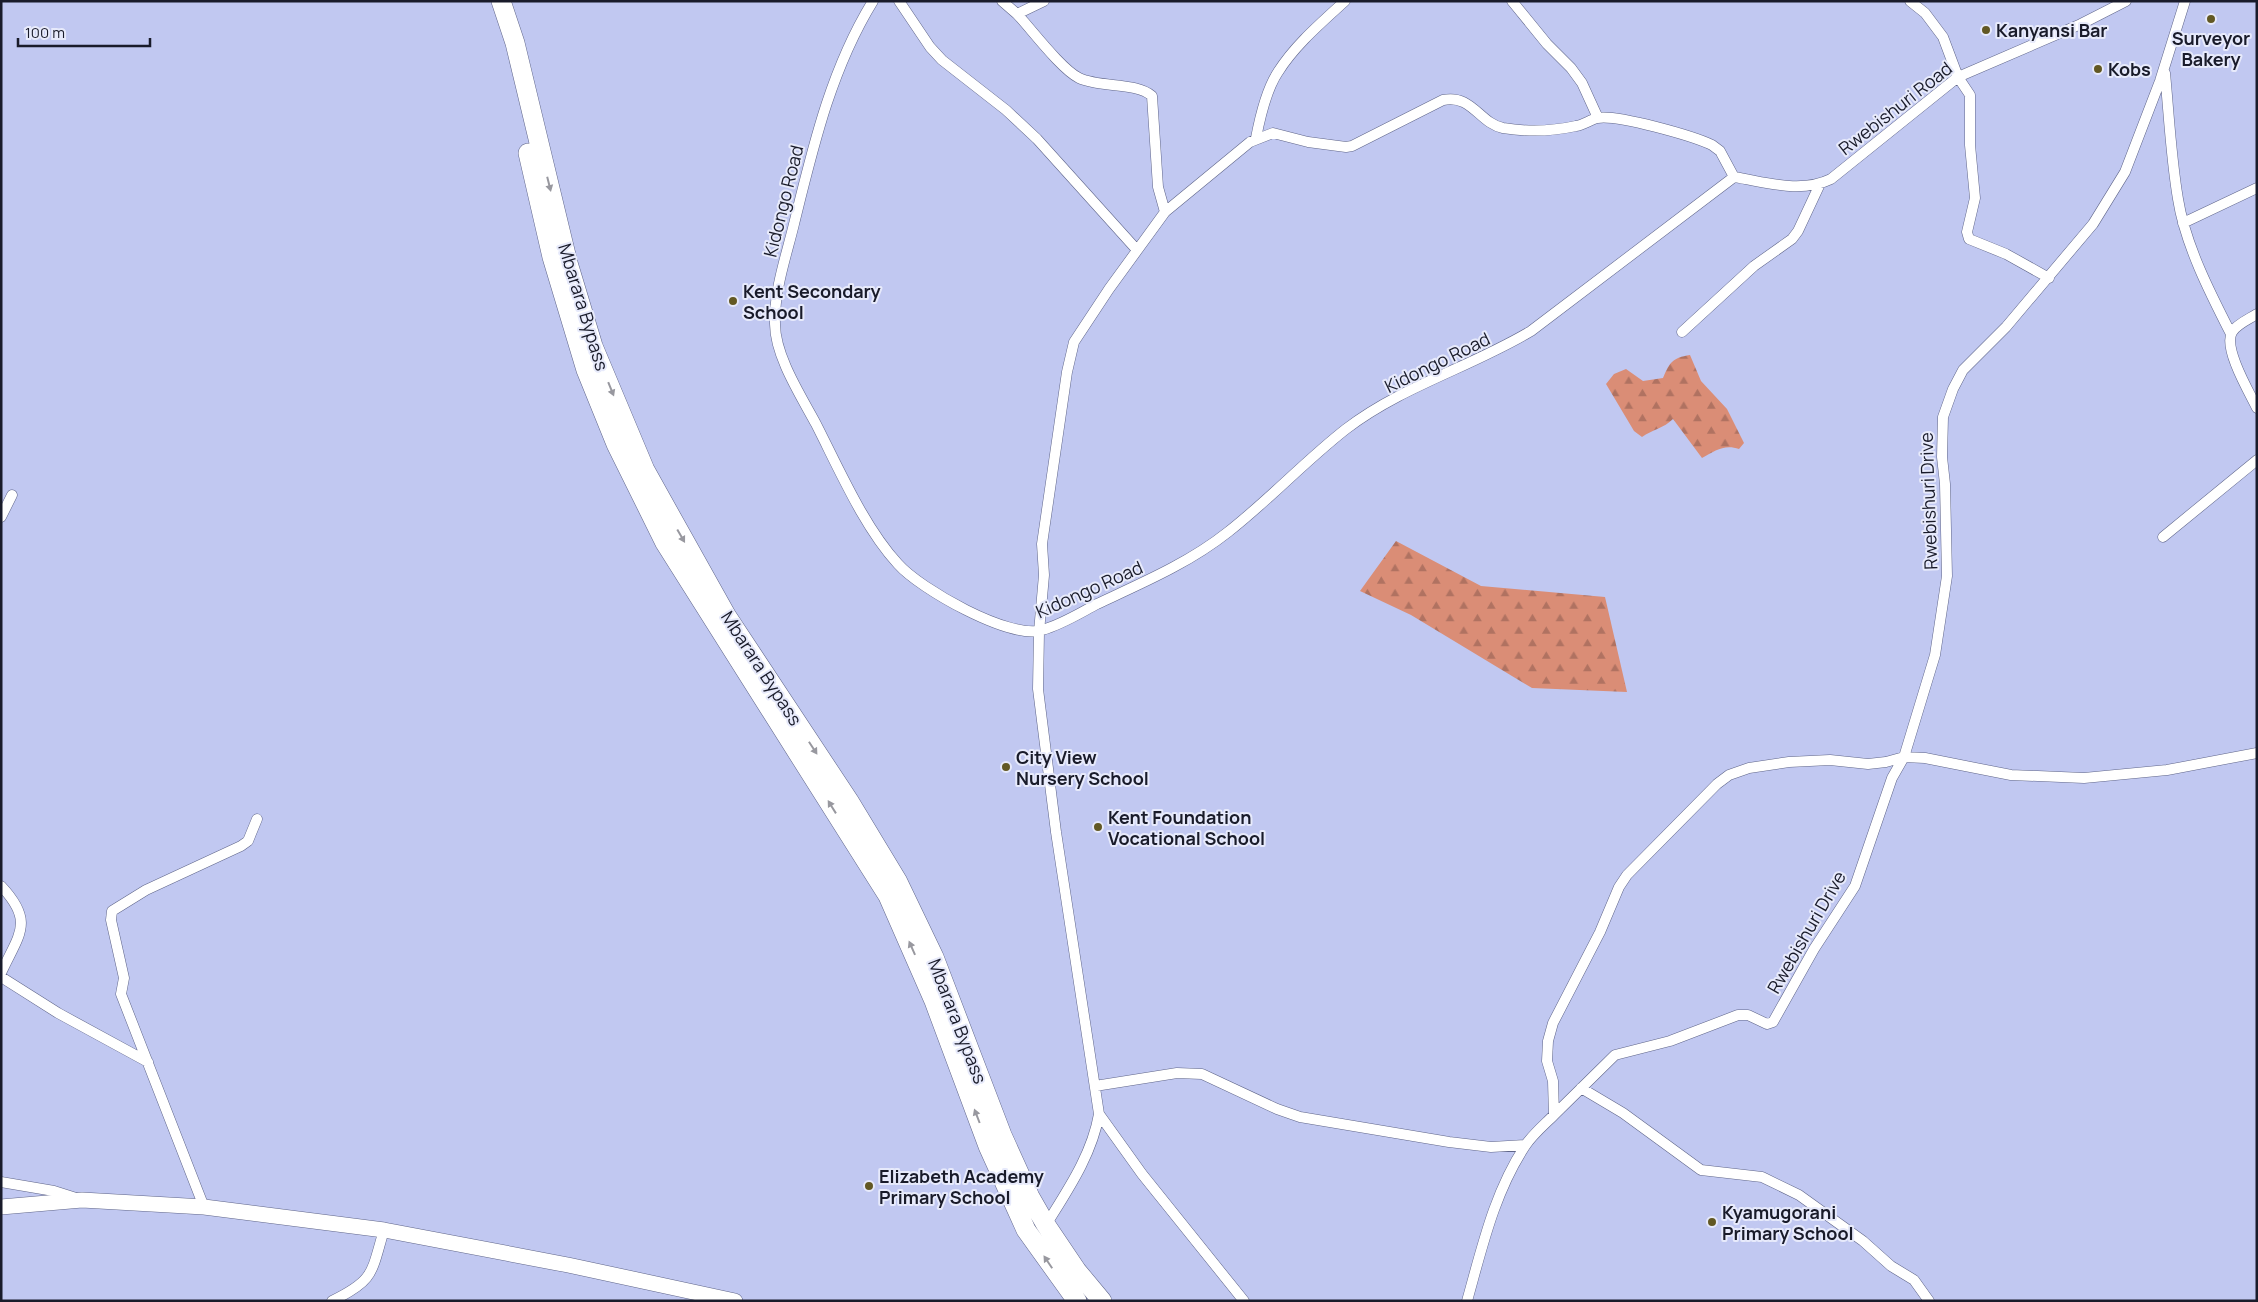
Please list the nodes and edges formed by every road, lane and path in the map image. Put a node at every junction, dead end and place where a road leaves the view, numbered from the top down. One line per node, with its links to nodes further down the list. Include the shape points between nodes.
1 (488, 1): 53 (highway, Mbarara Bypass, one-way to 1, via 1026,1230 988,1146 934,1001 888,896 665,543 616,444 586,370 552,257 505,53)
2 (501, 1): 49 (highway, Mbarara Bypass, one-way to 49, via 568,263 593,346 626,428 645,470 726,615 849,801 898,882 934,957 1006,1144)
3 (873, 1): 32 (street, Kidongo Road, via 834,79 811,155 777,293 775,328 778,343 850,492 884,548 899,566 915,581 974,614 1009,628)
4 (899, 1): 22 (street, via 942,60 1037,139)
5 (1002, 1): 12 (street)
6 (1044, 1): 12 (street)
7 (1345, 1): 16 (street, via 1298,46 1277,73)
8 (1512, 1): 15 (street, via 1546,44 1571,68 1582,83)
9 (1910, 1): 14 (street, via 1925,13 1943,37)
10 (2126, 1): 14 (street, Rwebishuri Road)
11 (2184, 1): 13 (street, Rwebishuri Drive)
12 (1017, 14): 20 (street, via 1077,77 1096,84 1142,89 1152,96 1158,187)
13 (2165, 68): 21 (street); 23 (street, Rwebishuri Drive, via 2125,172 2093,224)
14 (1958, 77): 18 (street, Rwebishuri Road, via 1831,179); 23 (street, via 1970,95 1975,198 1967,232 1969,239 2006,254)
15 (1598, 118): 16 (street, via 1556,130 1518,130 1500,127 1468,104 1452,98 1352,146 1308,142 1281,133); 17 (street, via 1644,124 1706,142 1720,151)
16 (1256, 138): 20 (street)
17 (1734, 176): 18 (street, Rwebishuri Road, via 1783,186); 32 (street, Kidongo Road, via 1531,331 1499,350 1414,387 1347,428 1226,534 1153,579)
18 (1820, 184): 25 (street, via 1792,239 1754,266)
19 (2257, 188): 21 (street)
20 (1165, 212): 22 (street)
21 (2183, 223): 26 (street, via 2212,297)
22 (1138, 250): 32 (street, via 1074,342 1042,544 1044,575)
23 (2049, 278): 34 (street, Rwebishuri Drive, via 1963,370 1943,416 1947,576 1935,656)
24 (2257, 314): 26 (street)
25 (1682, 332)
26 (2231, 334): 27 (street, via 2231,352)
27 (2257, 408)
28 (2257, 460): 31 (street)
29 (12, 495): 30 (street)
30 (1, 517)
31 (2162, 537)
32 (1039, 632): 40 (street, via 1038,689 1056,832)
33 (2257, 754): 34 (street, via 2167,770 2084,778 2011,775)
34 (1904, 757): 41 (street, Rwebishuri Drive, via 1892,778 1855,886 1814,949 1773,1022 1767,1024 1748,1015 1738,1015 1670,1041 1626,1051 1610,1059); 43 (street, via 1868,764 1830,760 1749,768 1729,775 1699,801 1619,887 1600,932 1553,1023 1547,1061 1553,1081)
35 (257, 819): 39 (street, via 248,841 241,846 146,890 112,911 111,920 124,978 121,994)
36 (1, 886): 37 (street, via 18,905 22,922)
37 (1, 973)
38 (1, 977): 39 (street, via 58,1013)
39 (148, 1062): 48 (street)
40 (1095, 1086): 42 (street); 44 (street, via 1177,1072 1197,1073 1300,1117 1449,1142 1490,1147)
41 (1580, 1088): 43 (street, Rwebishuri Drive); 57 (street, via 1623,1113 1701,1170 1762,1177 1778,1183 1863,1240 1891,1266 1914,1280)
42 (1099, 1114): 49 (street, via 1084,1160); 55 (street, via 1142,1174)
43 (1554, 1116): 44 (street, Rwebishuri Drive)
44 (1525, 1146): 56 (street, Rwebishuri Drive, via 1487,1228)
45 (1, 1182): 46 (street, via 54,1191)
46 (82, 1200): 47 (main road); 48 (main road)
47 (1, 1207)
48 (204, 1207): 50 (main road)
49 (1046, 1226): 54 (highway, Mbarara Bypass)
50 (384, 1230): 51 (street, via 366,1281); 52 (main road)
51 (332, 1301)
52 (735, 1301)
53 (1077, 1301)
54 (1102, 1301)
55 (1244, 1301)
56 (1467, 1301)
57 (1929, 1301)

